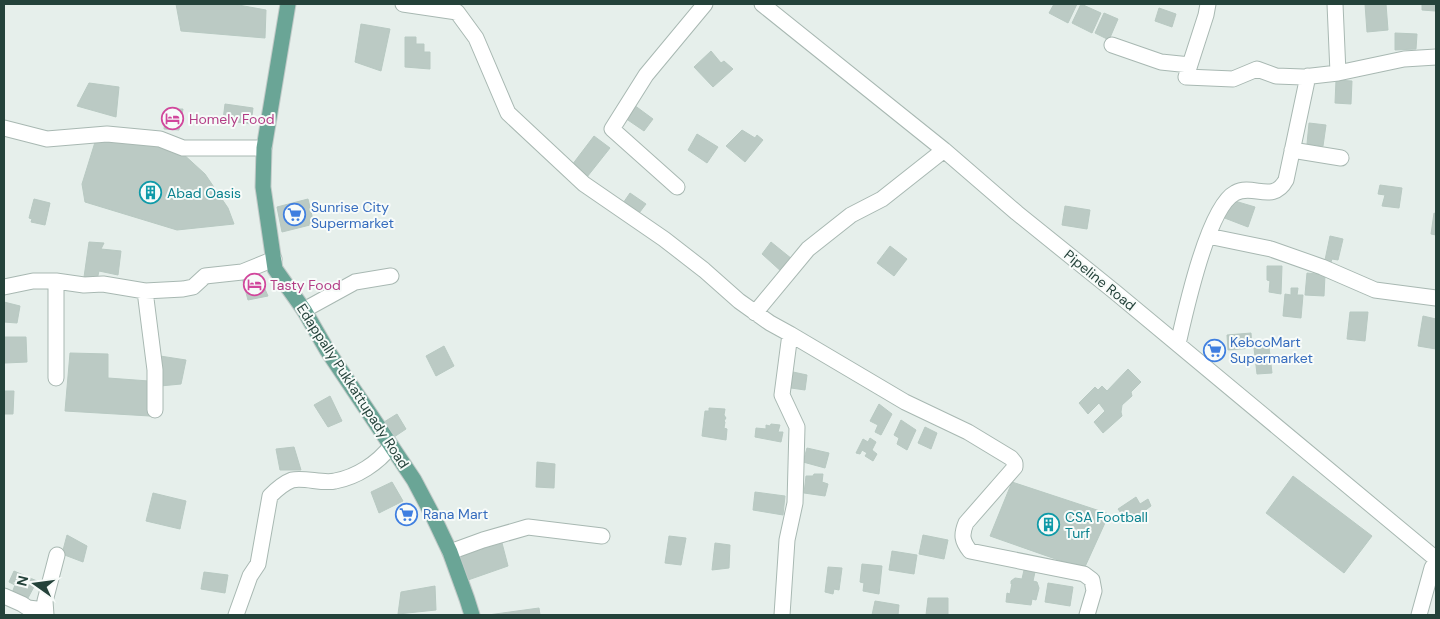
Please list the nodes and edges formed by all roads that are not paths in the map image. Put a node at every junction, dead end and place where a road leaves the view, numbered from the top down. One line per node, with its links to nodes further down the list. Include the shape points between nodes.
1 (288, 4): 13 (main road, Edappally Pukkattupady Road)
2 (403, 4): 26 (street, via 457,12 476,38 508,113 584,184 664,239)
3 (705, 4): 17 (street, via 646,75 612,129)
4 (762, 4): 14 (street, Pipeline Road)
5 (1208, 4): 9 (street)
6 (1335, 4): 10 (street)
7 (1112, 46): 9 (street, via 1161,62)
8 (1436, 57): 10 (street, via 1404,59)
9 (1190, 65): 11 (street, via 1186,77 1232,79 1256,69 1276,76)
10 (1338, 73): 11 (street)
11 (1308, 76): 15 (street)
12 (4, 128): 13 (street, via 47,139 107,134 160,139 183,148)
13 (264, 148): 19 (main road, Edappally Pukkattupady Road, via 263,187)
14 (944, 150): 26 (street, via 882,199 851,215 808,249); 28 (street, Pipeline Road)
15 (1292, 150): 16 (street); 18 (street, via 1286,180 1281,188 1274,192 1236,192 1226,198)
16 (1341, 158)
17 (677, 187)
18 (1208, 236): 24 (street, via 1271,249 1375,290); 28 (street, via 1198,261)
19 (274, 259): 23 (street, via 242,272 205,276 193,287); 25 (main road, Edappally Pukkattupady Road, via 275,269)
20 (391, 276): 25 (street, via 355,282)
21 (56, 281): 22 (street, via 33,281); 23 (street); 29 (street)
22 (4, 287)
23 (145, 291): 30 (street, via 155,370)
24 (1436, 298)
25 (304, 310): 31 (main road, Edappally Pukkattupady Road)
26 (755, 313): 27 (street)
27 (790, 334): 40 (street, via 782,395 797,427 795,504 787,540); 41 (street, via 904,402 968,432 1011,458 1016,463 1015,467 966,523 962,532 963,543 970,551 1084,574 1092,580 1094,591)
28 (1178, 344): 35 (street, Pipeline Road)
29 (56, 378)
30 (155, 410)
31 (392, 446): 33 (main road, Edappally Pukkattupady Road, via 414,480); 38 (street, via 367,468 335,482 293,480 270,496 258,564 250,576)
32 (602, 536): 33 (street, via 528,527)
33 (450, 552): 39 (main road, Edappally Pukkattupady Road)
34 (57, 555): 37 (street, via 45,601)
35 (1436, 560): 42 (street)
36 (4, 596): 37 (street)
37 (46, 613)
38 (236, 615)
39 (472, 615)
40 (782, 615)
41 (1087, 615)
42 (1419, 615)

